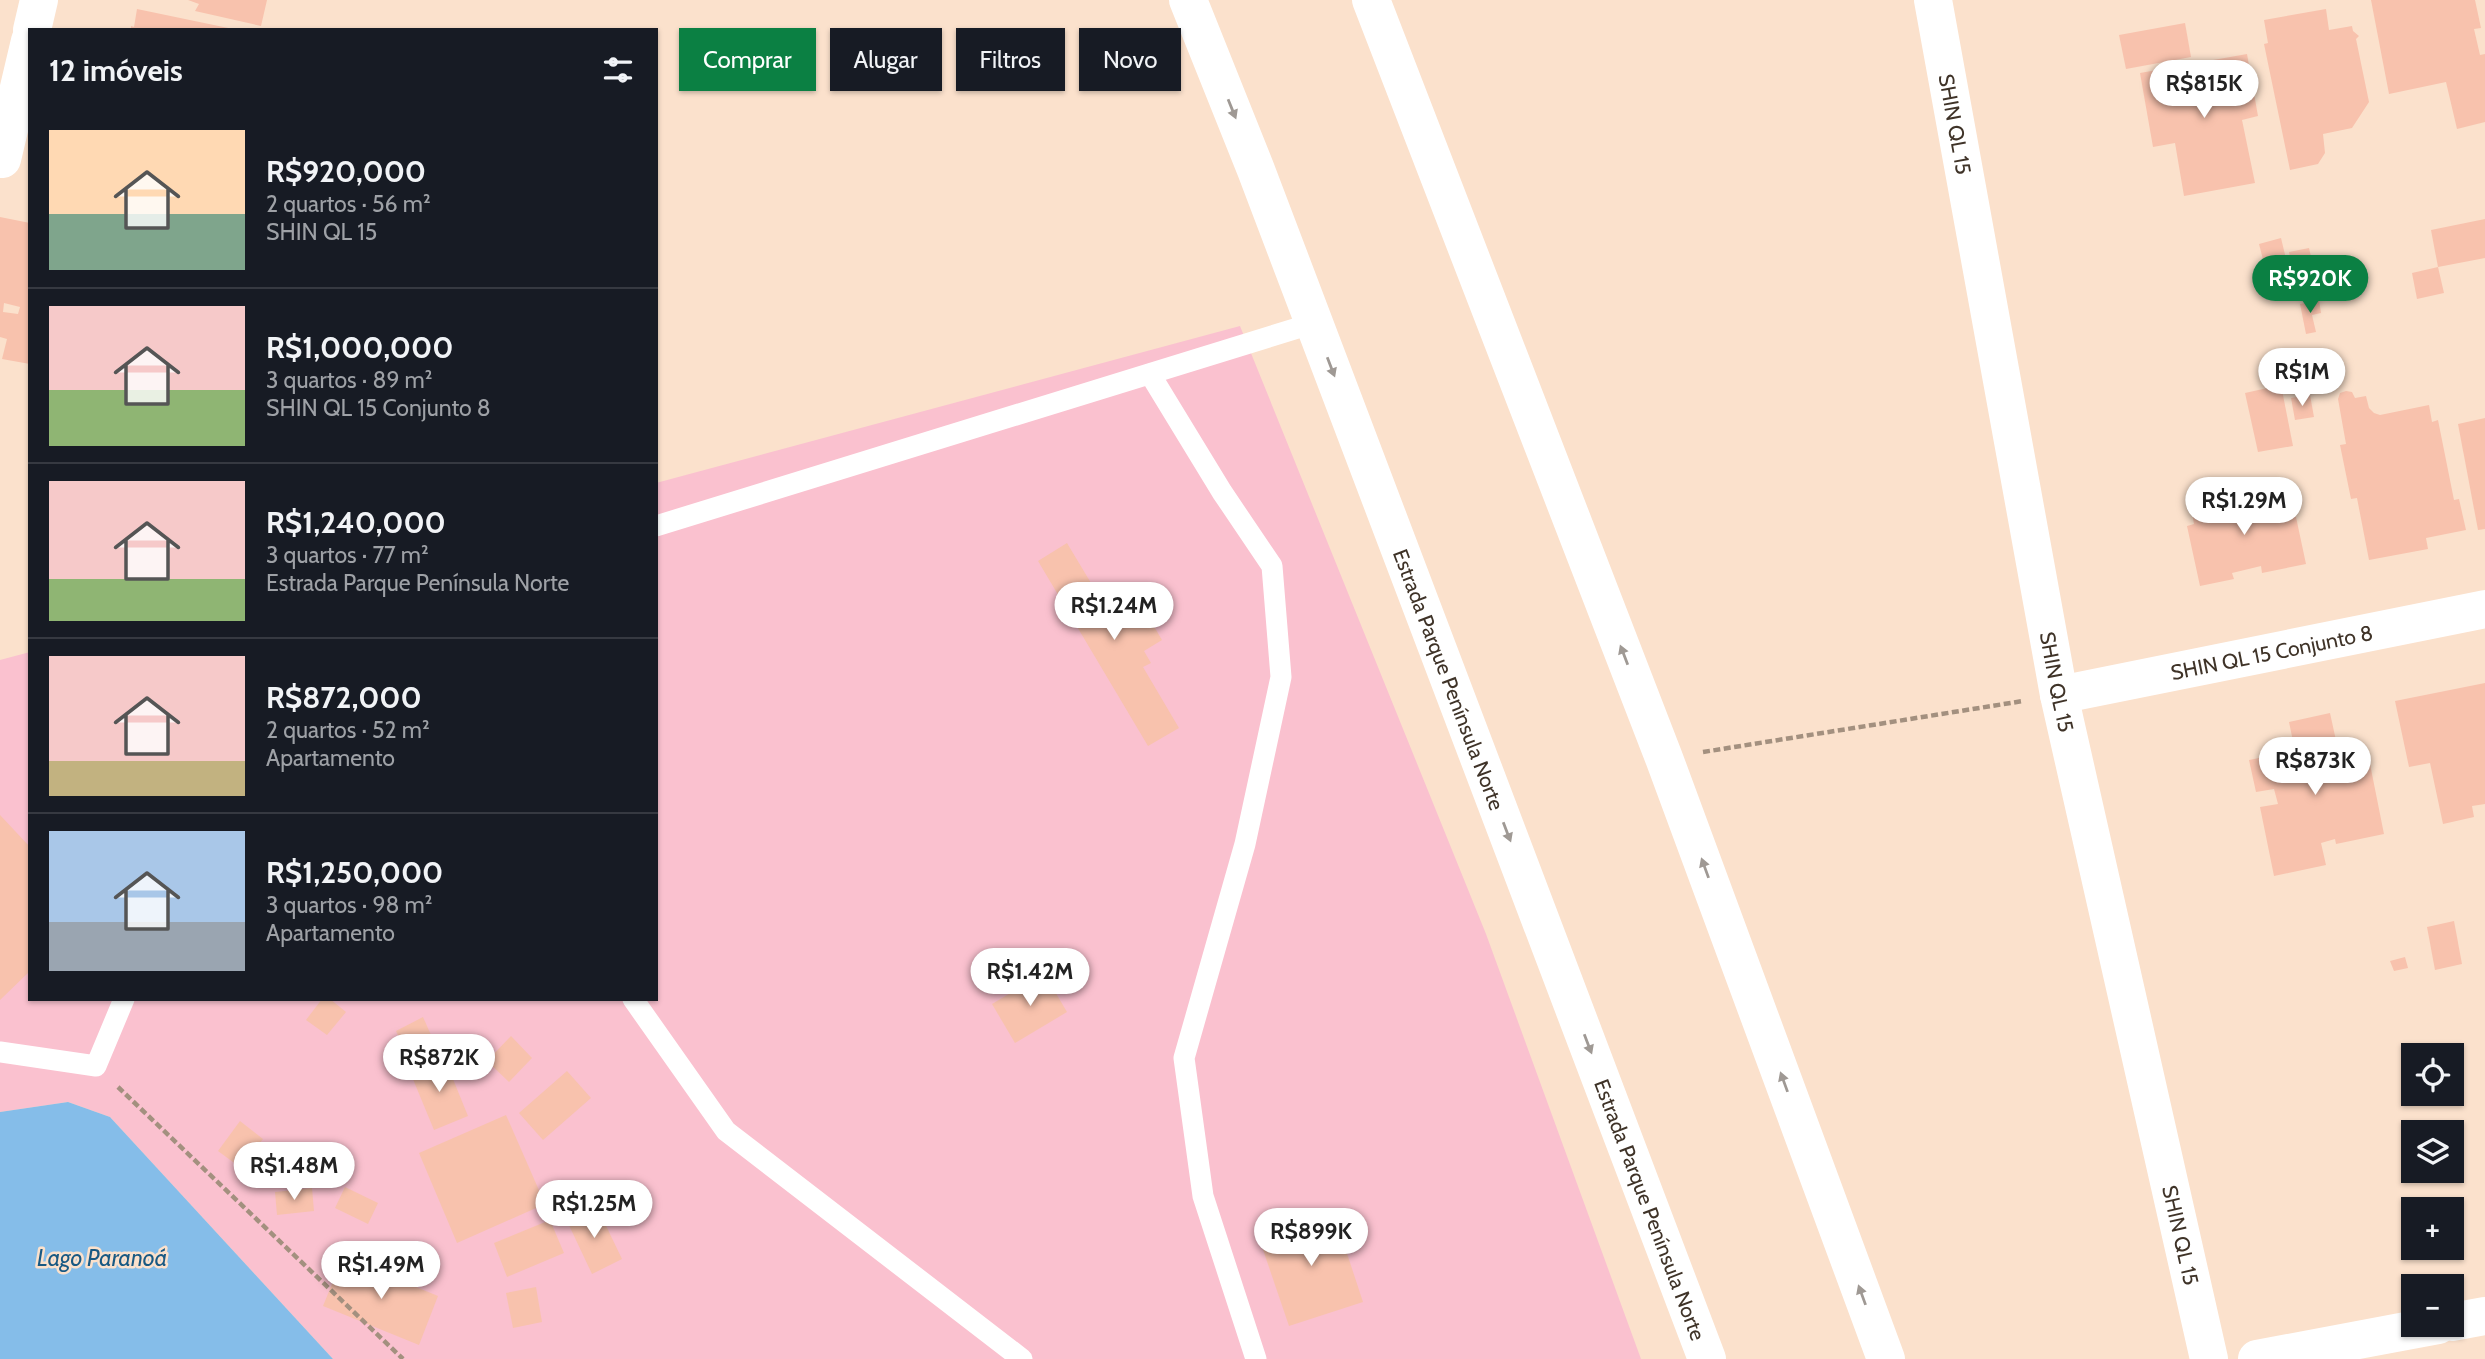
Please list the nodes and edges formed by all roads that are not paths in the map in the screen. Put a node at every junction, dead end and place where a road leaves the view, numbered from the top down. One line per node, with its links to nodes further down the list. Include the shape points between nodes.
1 (39, 0): 5 (main road)
2 (1188, 0): 8 (main road, Estrada Parque Península Norte, one-way to 8)
3 (1371, 0): 22 (main road, one-way to 3, via 1664,758)
4 (1933, 0): 12 (main road, SHIN QL 15)
5 (32, 28)
6 (28, 49): 7 (main road)
7 (2, 159)
8 (1314, 323): 9 (lane); 21 (main road, Estrada Parque Península Norte, one-way to 21)
9 (1150, 374): 10 (lane); 20 (lane, via 1272,566 1282,677 1245,844 1184,1058 1203,1196)
10 (658, 525)
11 (2485, 609): 12 (main road, SHIN QL 15 Conjunto 8)
12 (2059, 695): 23 (main road, SHIN QL 15)
13 (123, 1001): 15 (lane, via 96,1066)
14 (634, 1001): 19 (lane, via 726,1131)
15 (0, 1052)
16 (2485, 1316): 17 (main road)
17 (2464, 1320)
18 (2401, 1332): 24 (main road)
19 (1022, 1359)
20 (1256, 1359)
21 (1707, 1359)
22 (1886, 1359)
23 (2210, 1359)
24 (2257, 1359)

